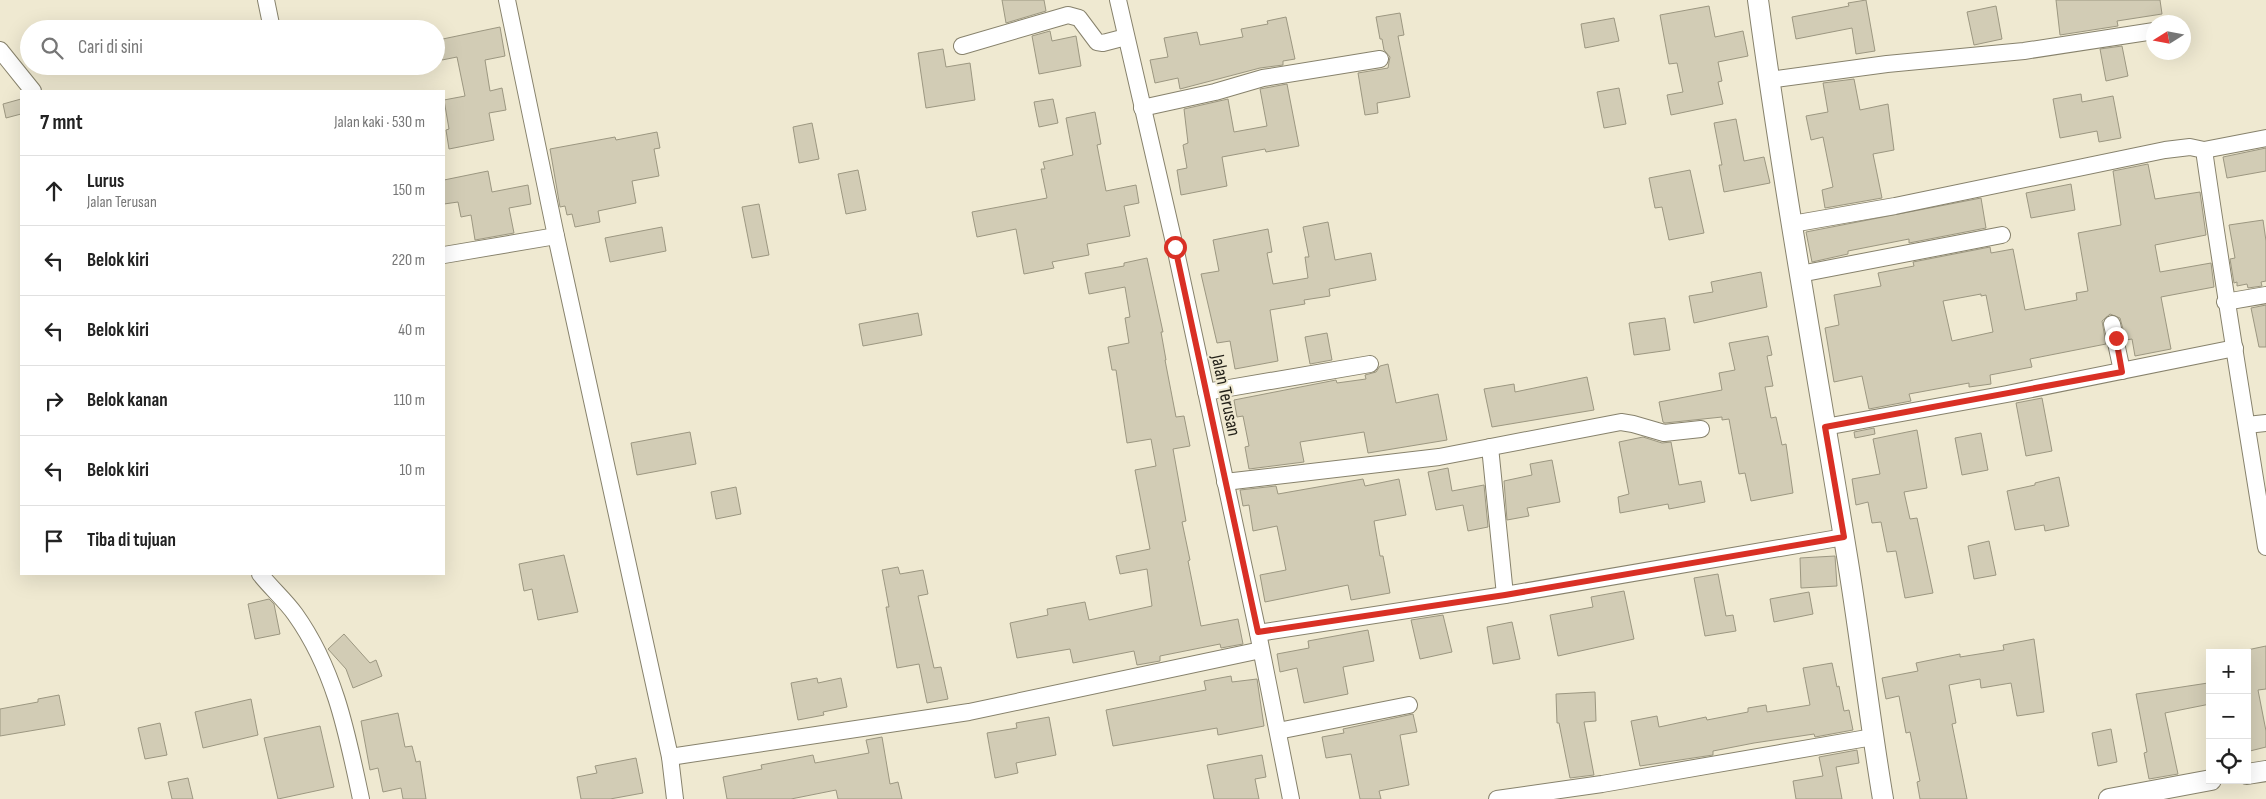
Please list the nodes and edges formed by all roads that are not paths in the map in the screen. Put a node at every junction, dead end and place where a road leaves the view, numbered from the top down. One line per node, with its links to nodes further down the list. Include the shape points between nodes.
1 (266, 0): 5 (street)
2 (508, 0): 19 (street)
3 (1118, 0): 7 (street, Jalan Terusan)
4 (1758, 0): 13 (street)
5 (270, 20)
6 (2146, 32): 13 (street, via 2024,51 1887,64)
7 (1126, 37): 8 (street, via 1096,42 1079,18 1068,15); 15 (street, Jalan Terusan)
8 (962, 46)
9 (0, 50): 11 (street)
10 (1380, 59): 15 (street, via 1263,78)
11 (20, 75)
12 (20, 75): 14 (street)
13 (1769, 80): 18 (street)
14 (32, 90)
15 (1142, 108): 29 (street, Jalan Terusan)
16 (2266, 138): 17 (street)
17 (2204, 150): 18 (street, via 2190,147 2165,150); 24 (street)
18 (1792, 224): 22 (street)
19 (556, 236): 21 (street); 45 (street)
20 (2002, 236): 22 (street)
21 (445, 255)
22 (1800, 274): 32 (street)
23 (2266, 295): 24 (street)
24 (2226, 302): 26 (street)
25 (2112, 324): 28 (street)
26 (2235, 348): 28 (street); 31 (street)
27 (1370, 364): 29 (street)
28 (2122, 372): 32 (street)
29 (1206, 392): 35 (street, Jalan Terusan)
30 (2266, 423): 31 (street)
31 (2246, 426): 37 (street)
32 (1825, 427): 36 (street)
33 (1701, 429): 34 (street, via 1664,433 1621,422)
34 (1490, 446): 35 (street, via 1439,457); 39 (street)
35 (1225, 482): 40 (street, Jalan Terusan)
36 (1844, 537): 39 (street); 44 (street)
37 (2266, 547)
38 (261, 575): 49 (street, via 294,613 323,661 348,731)
39 (1505, 595): 40 (street)
40 (1258, 632): 41 (street, Jalan Terusan)
41 (1261, 650): 43 (street, Jalan Terusan); 45 (street, via 969,712)
42 (1409, 705): 43 (street)
43 (1278, 730): 51 (street, Jalan Terusan)
44 (1873, 738): 52 (street); 53 (street)
45 (670, 757): 50 (street)
46 (2266, 771): 47 (street)
47 (2251, 773)
48 (2206, 781): 54 (street)
49 (361, 799)
50 (675, 799)
51 (1291, 799)
52 (1497, 799)
53 (1884, 799)
54 (2109, 799)

